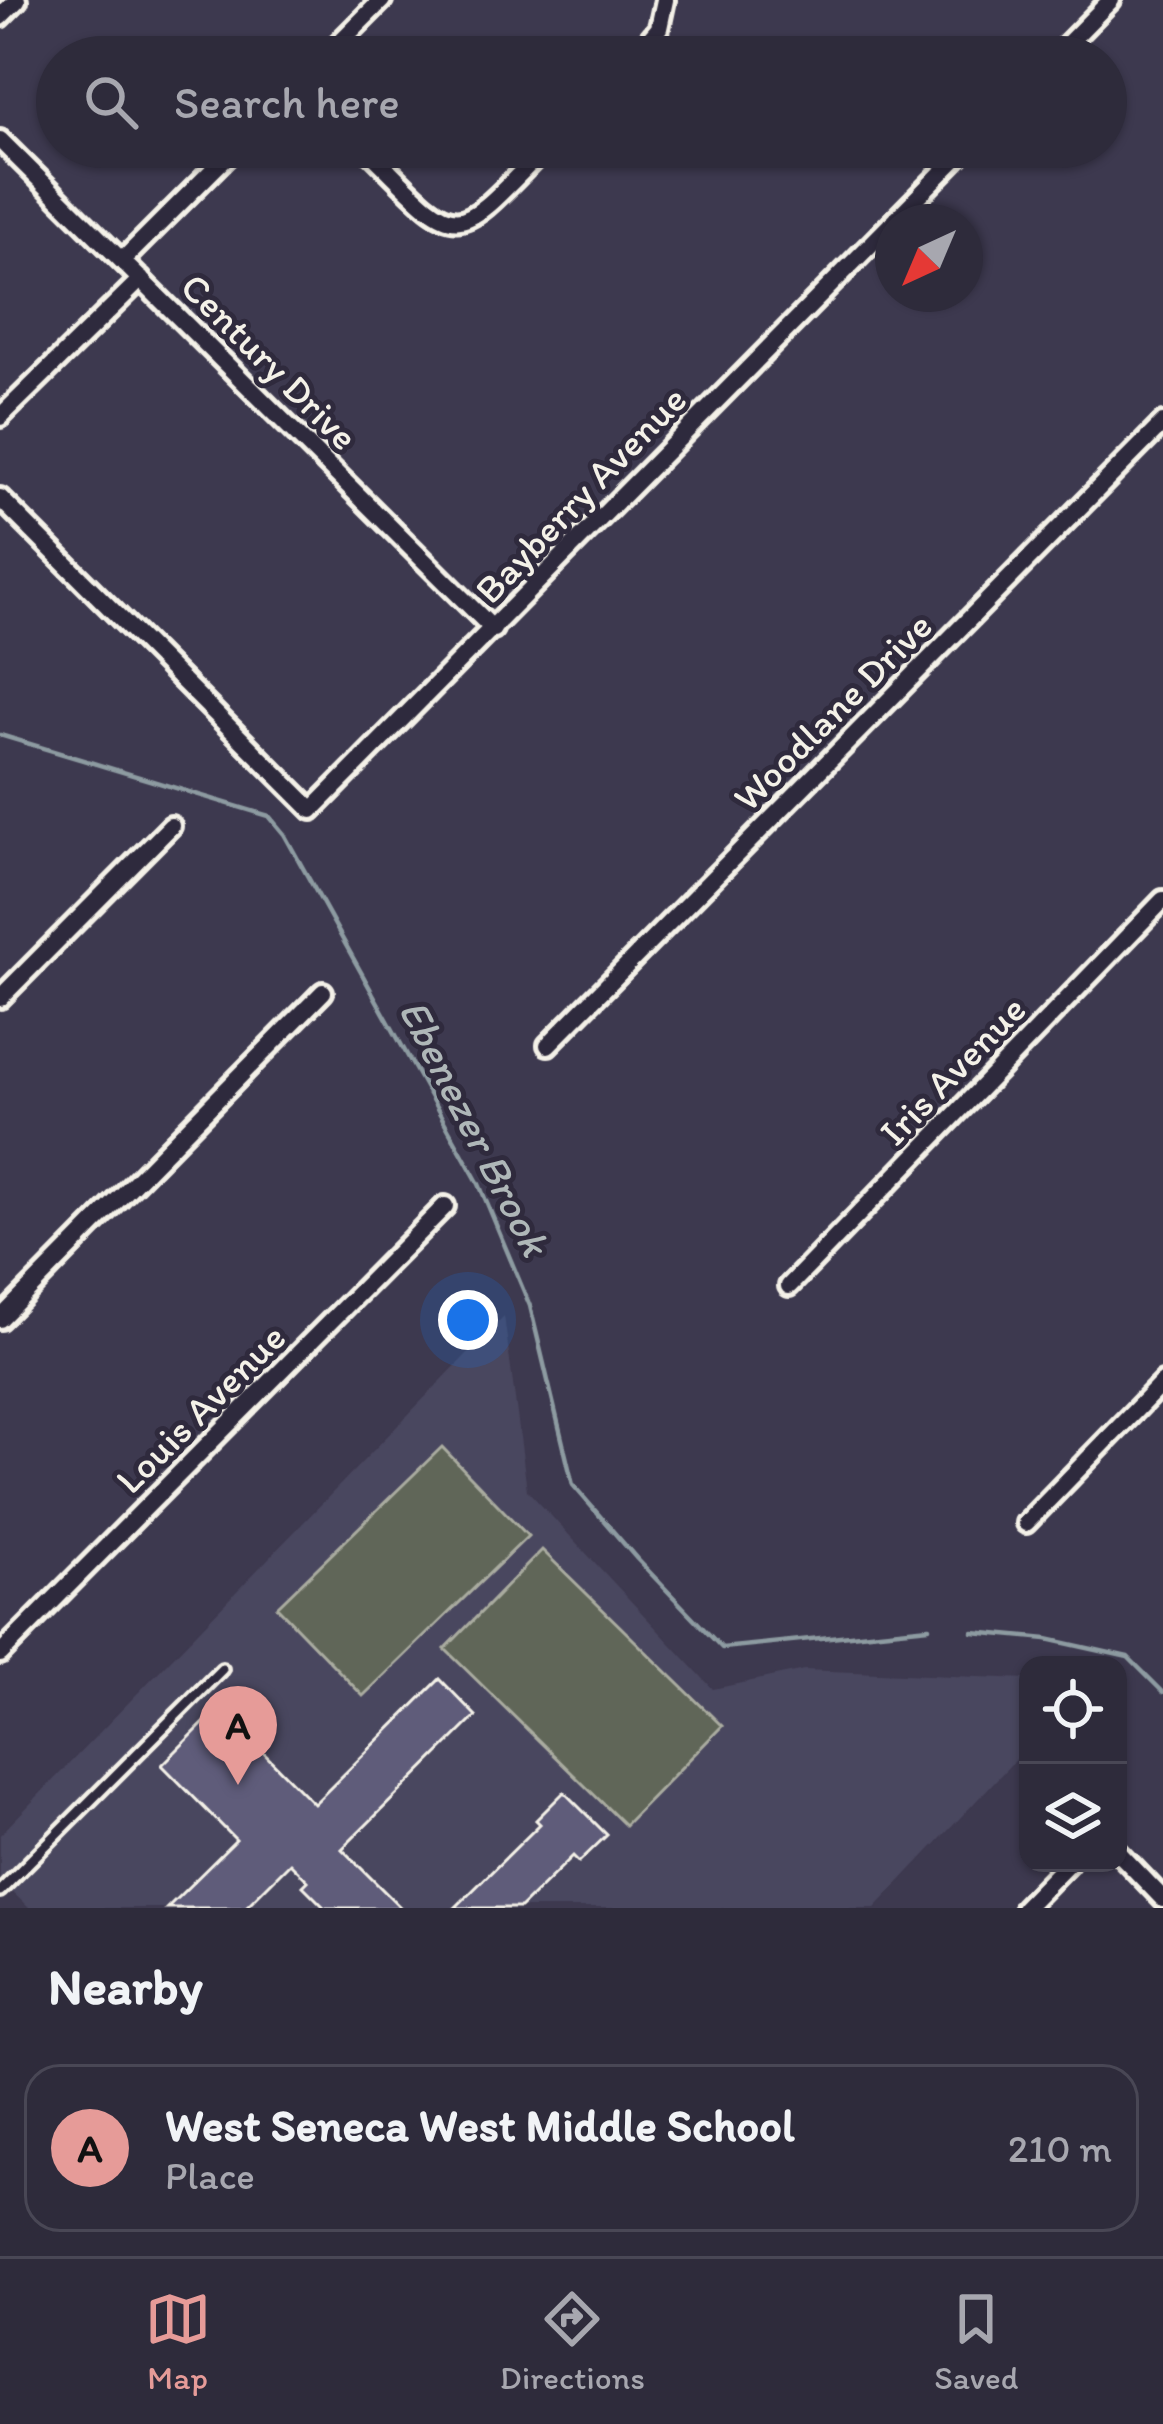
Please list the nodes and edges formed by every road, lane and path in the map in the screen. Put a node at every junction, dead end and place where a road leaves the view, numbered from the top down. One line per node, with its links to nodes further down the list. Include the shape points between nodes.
1 (17, 0): 5 (street)
2 (382, 0): 6 (street)
3 (664, 0): 7 (street)
4 (1111, 0): 8 (street)
5 (0, 17)
6 (346, 36)
7 (652, 36)
8 (1076, 36)
9 (0, 140): 16 (street, Century Drive)
10 (215, 168): 16 (street)
11 (386, 168): 12 (street, via 435,216 458,223 480,214)
12 (525, 168)
13 (946, 168): 14 (street, Bayberry Avenue)
14 (911, 204)
15 (875, 240): 21 (street, Bayberry Avenue)
16 (122, 261): 17 (street, Century Drive)
17 (141, 279): 18 (street); 21 (street, Century Drive)
18 (0, 417)
19 (1163, 423): 26 (street, Woodlane Drive)
20 (0, 498): 21 (street, Bayberry Avenue, via 312,810)
21 (493, 629)
22 (171, 826): 25 (street)
23 (1163, 900): 28 (street, Iris Avenue)
24 (323, 992): 29 (street)
25 (0, 998)
26 (548, 1045)
27 (446, 1206): 32 (street, Louis Avenue)
28 (789, 1286)
29 (0, 1319)
30 (1163, 1382): 31 (street)
31 (1026, 1523)
32 (0, 1654)
33 (222, 1669): 36 (lane)
34 (1127, 1861): 37 (street)
35 (1059, 1872): 38 (street)
36 (0, 1892)
37 (1163, 1898)
38 (1028, 1904)

